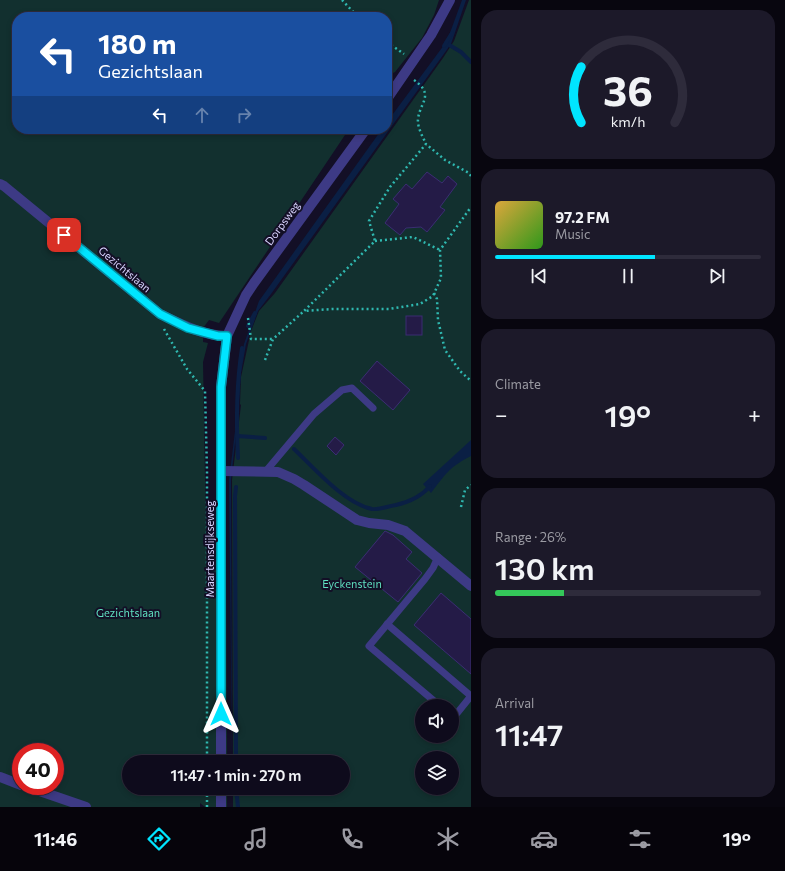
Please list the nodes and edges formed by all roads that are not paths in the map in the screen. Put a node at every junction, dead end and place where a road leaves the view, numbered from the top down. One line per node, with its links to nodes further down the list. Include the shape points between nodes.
1 (450, 0): 2 (street, via 431,35)
2 (392, 93)
3 (362, 134): 5 (street, Dorpsweg, via 254,283)
4 (0, 184): 5 (street, Gezichtslaan, via 160,314 188,328)
5 (227, 336): 7 (street, Maartensdijkseweg, via 221,387)
6 (373, 408): 8 (lane, via 352,388 342,390 314,414)
7 (221, 471): 8 (street); 14 (street, Maartensdijkseweg)
8 (266, 471): 9 (street, via 278,472 304,485 357,520 405,531)
9 (438, 557): 10 (street); 11 (lane, via 425,579)
10 (471, 586)
11 (387, 624): 12 (lane, via 369,646); 13 (lane, via 471,696)
12 (432, 699)
13 (459, 711)
14 (221, 755)
15 (0, 777): 16 (street)
16 (12, 781)
17 (51, 795): 19 (street)
18 (221, 795): 20 (street)
19 (86, 807)
20 (221, 807)

